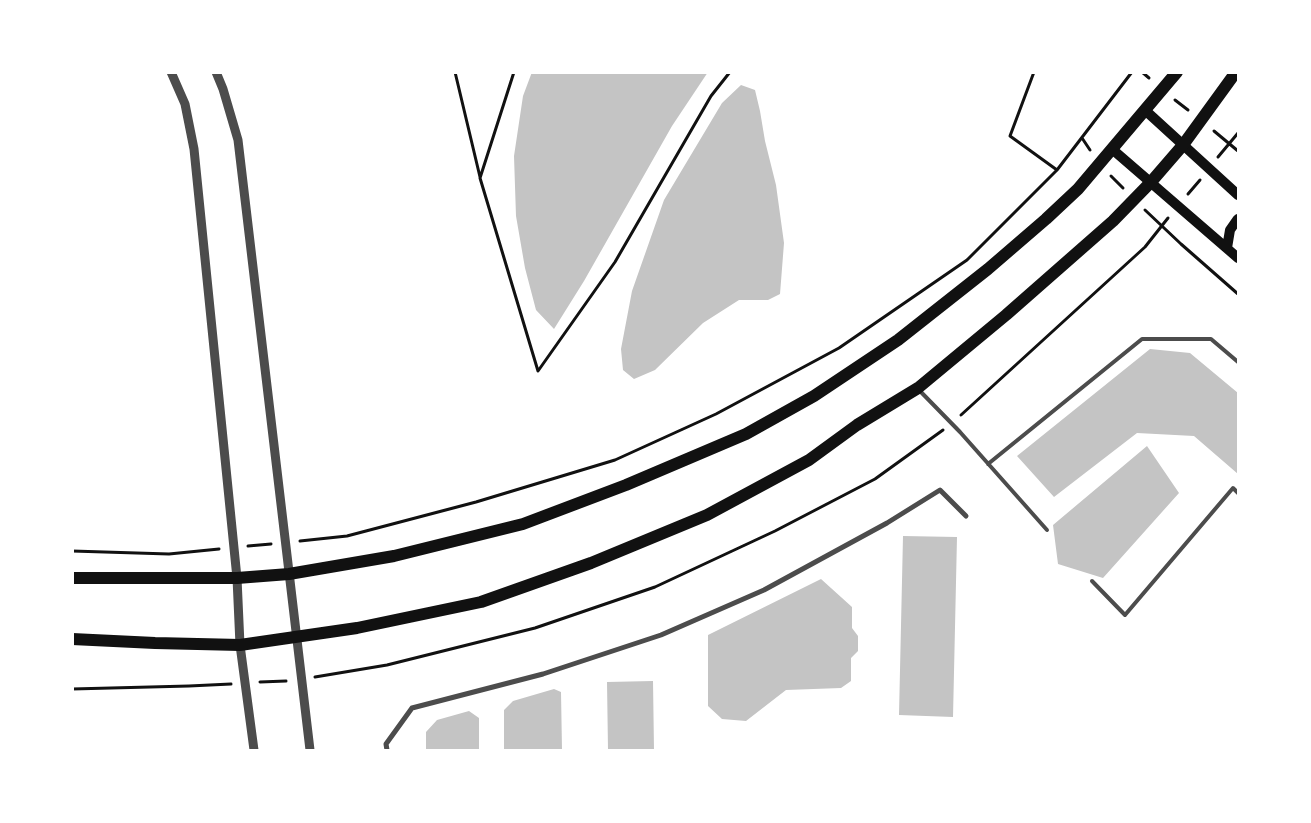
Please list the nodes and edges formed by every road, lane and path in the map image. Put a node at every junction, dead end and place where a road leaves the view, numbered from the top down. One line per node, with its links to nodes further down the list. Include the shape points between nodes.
1 (171, 72): 31 (street, via 185,104 194,149)
2 (216, 72): 30 (street, via 238,140)
3 (455, 72): 16 (path)
4 (514, 72): 16 (path)
5 (730, 72): 16 (path, via 711,96 615,262 538,371)
6 (1034, 72): 15 (path, via 1010,136)
7 (1132, 72): 11 (path)
8 (1177, 72): 10 (main road)
9 (1236, 72): 12 (main road)
10 (1146, 111): 12 (main road); 13 (main road)
11 (1082, 138): 14 (path); 15 (path)
12 (1184, 145): 17 (main road); 18 (main road)
13 (1112, 149): 14 (main road); 17 (main road)
14 (1100, 164): 19 (path); 33 (main road, via 1039,225 898,340 814,396 746,434 626,486 523,524 394,556)
15 (1057, 170): 30 (path, via 967,260 839,348 716,414 615,460 476,502 347,536)
16 (480, 178)
17 (1150, 182): 19 (main road); 21 (main road)
18 (1238, 195)
19 (1133, 199): 23 (path); 25 (main road, via 1094,238)
20 (1238, 219): 21 (main road, via 1230,230)
21 (1227, 248): 22 (main road)
22 (1238, 258)
23 (1238, 294)
24 (1238, 362): 26 (lane, via 1211,339 1142,339)
25 (918, 388): 26 (lane); 37 (main road, via 809,460 707,515 591,563 482,602)
26 (988, 464): 29 (lane)
27 (1238, 493): 36 (lane, via 1233,488 1125,615)
28 (966, 516): 42 (street, via 940,490 887,523 764,590 661,635 543,674 412,708 386,744)
29 (1047, 530)
30 (285, 542): 31 (path); 33 (street)
31 (234, 548): 32 (path, via 169,554); 35 (street)
32 (72, 552)
33 (289, 574): 35 (main road); 37 (street)
34 (72, 578): 35 (main road)
35 (237, 578): 39 (street)
36 (1092, 581)
37 (296, 637): 39 (main road); 41 (street)
38 (72, 639): 39 (main road)
39 (240, 645): 40 (street)
40 (254, 750)
41 (310, 750)
42 (387, 750)

